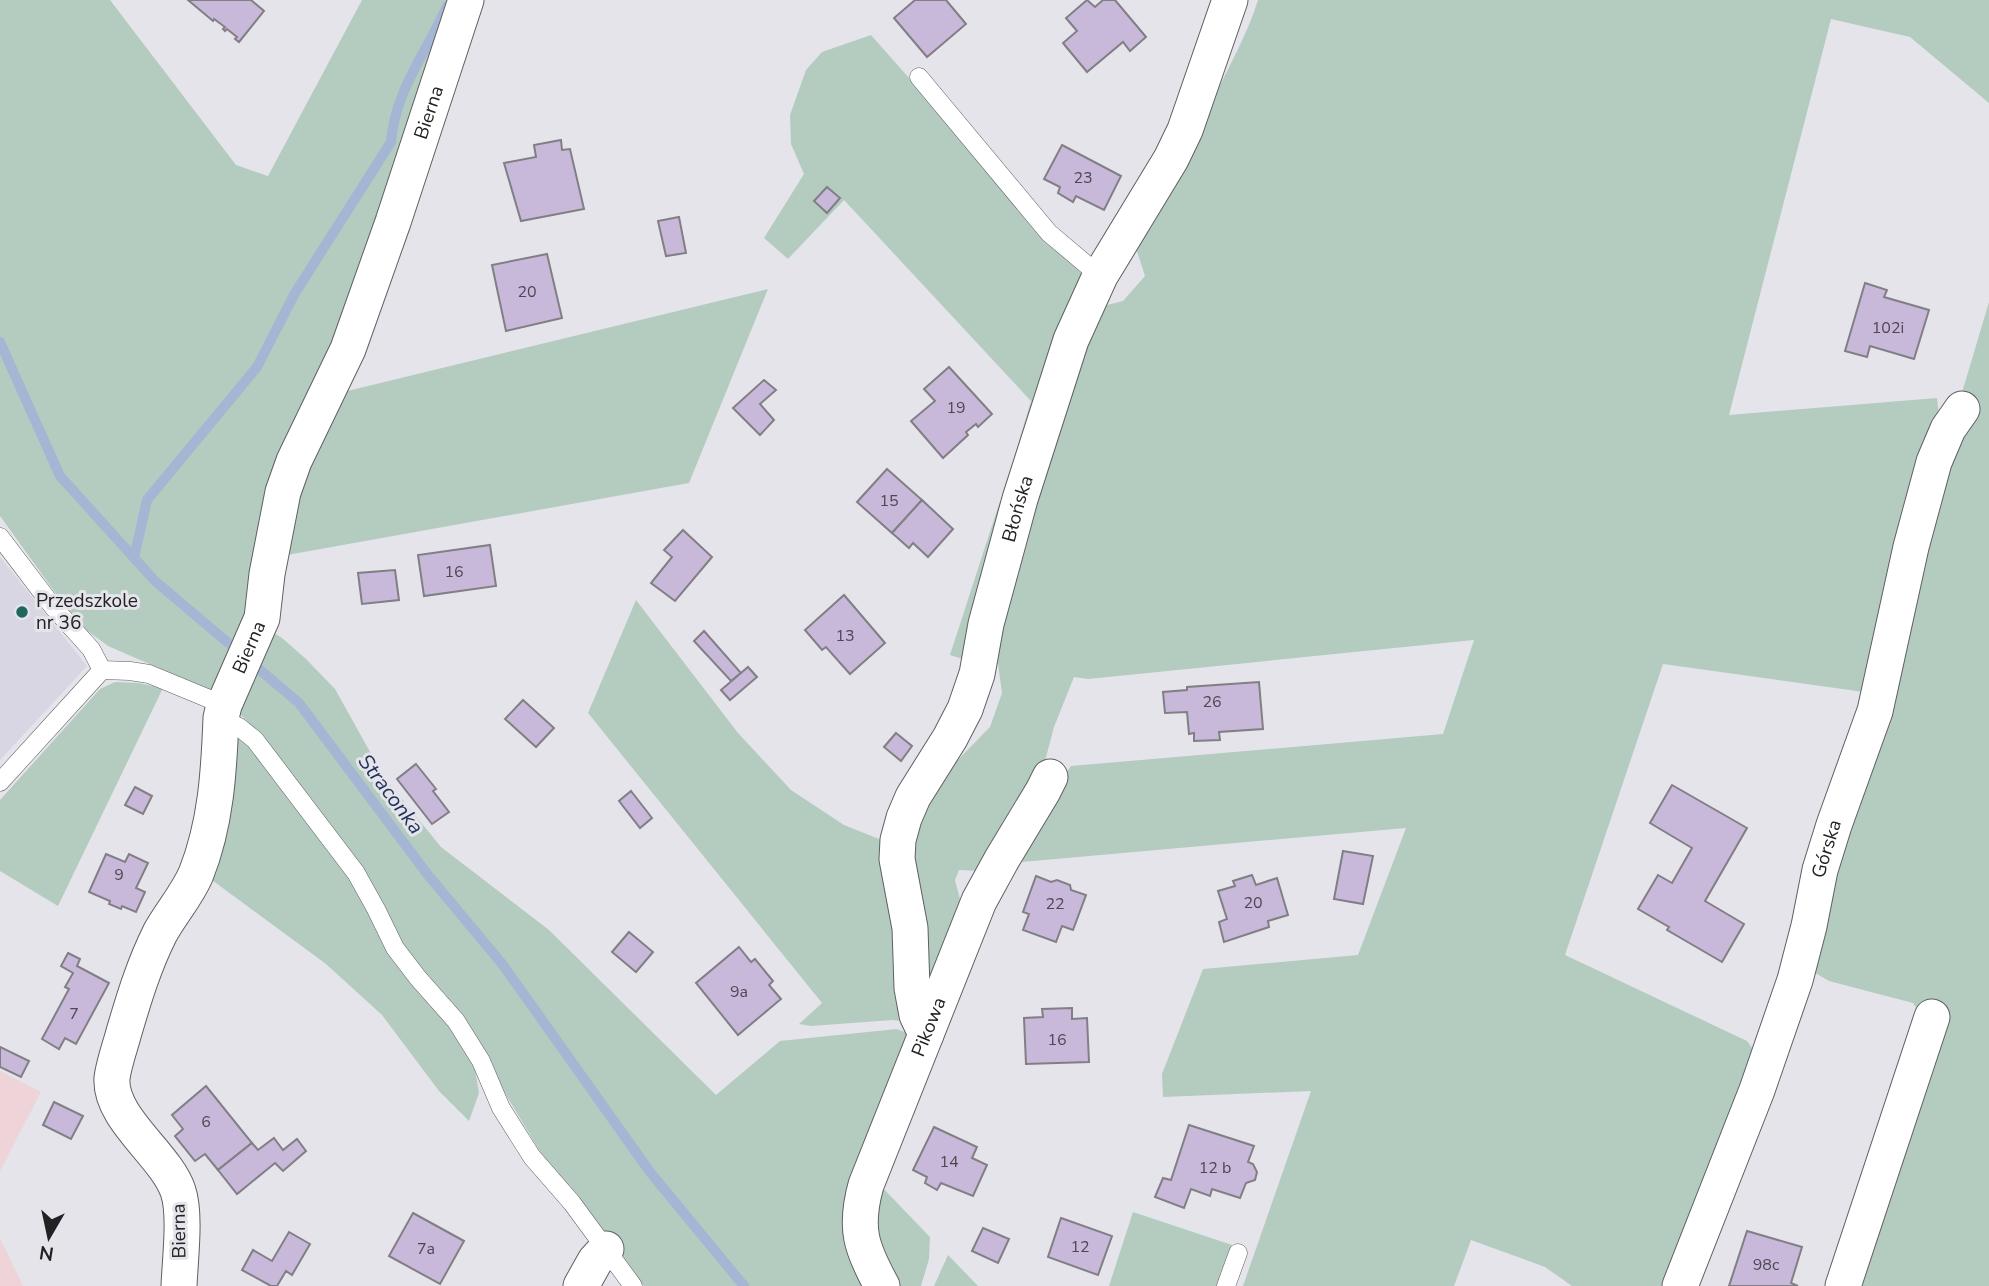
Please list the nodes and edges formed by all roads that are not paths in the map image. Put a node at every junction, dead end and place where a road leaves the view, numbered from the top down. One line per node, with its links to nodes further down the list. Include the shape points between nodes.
1 (466, 0): 8 (street, Bierna, via 348,349 294,461 267,574 262,618)
2 (1230, 0): 4 (street, Błońska, via 1185,130)
3 (919, 77): 4 (lane, via 1049,233)
4 (1100, 276): 12 (street, Błońska, via 1071,340 1027,475 965,709 913,797 898,840 912,988)
5 (1962, 409): 20 (street, Górska, via 1934,462 1875,711 1820,870 1795,980)
6 (0, 537): 7 (lane, via 91,649)
7 (102, 670): 8 (lane, via 149,674); 10 (lane)
8 (222, 711): 13 (lane, via 255,740 356,873 395,948 456,1021 481,1061 501,1108 532,1157); 15 (street, Bierna, via 207,842 195,877 145,965 112,1080 120,1110 178,1191)
9 (1050, 777): 12 (street, Pikowa, via 979,901)
10 (0, 782)
11 (1931, 1017): 21 (street)
12 (926, 1034): 18 (street, Pikowa, via 859,1209 863,1248)
13 (606, 1249): 16 (street); 17 (lane)
14 (1238, 1253): 19 (lane)
15 (179, 1286)
16 (581, 1286)
17 (633, 1286)
18 (882, 1286)
19 (1226, 1286)
20 (1679, 1286)
21 (1843, 1286)

